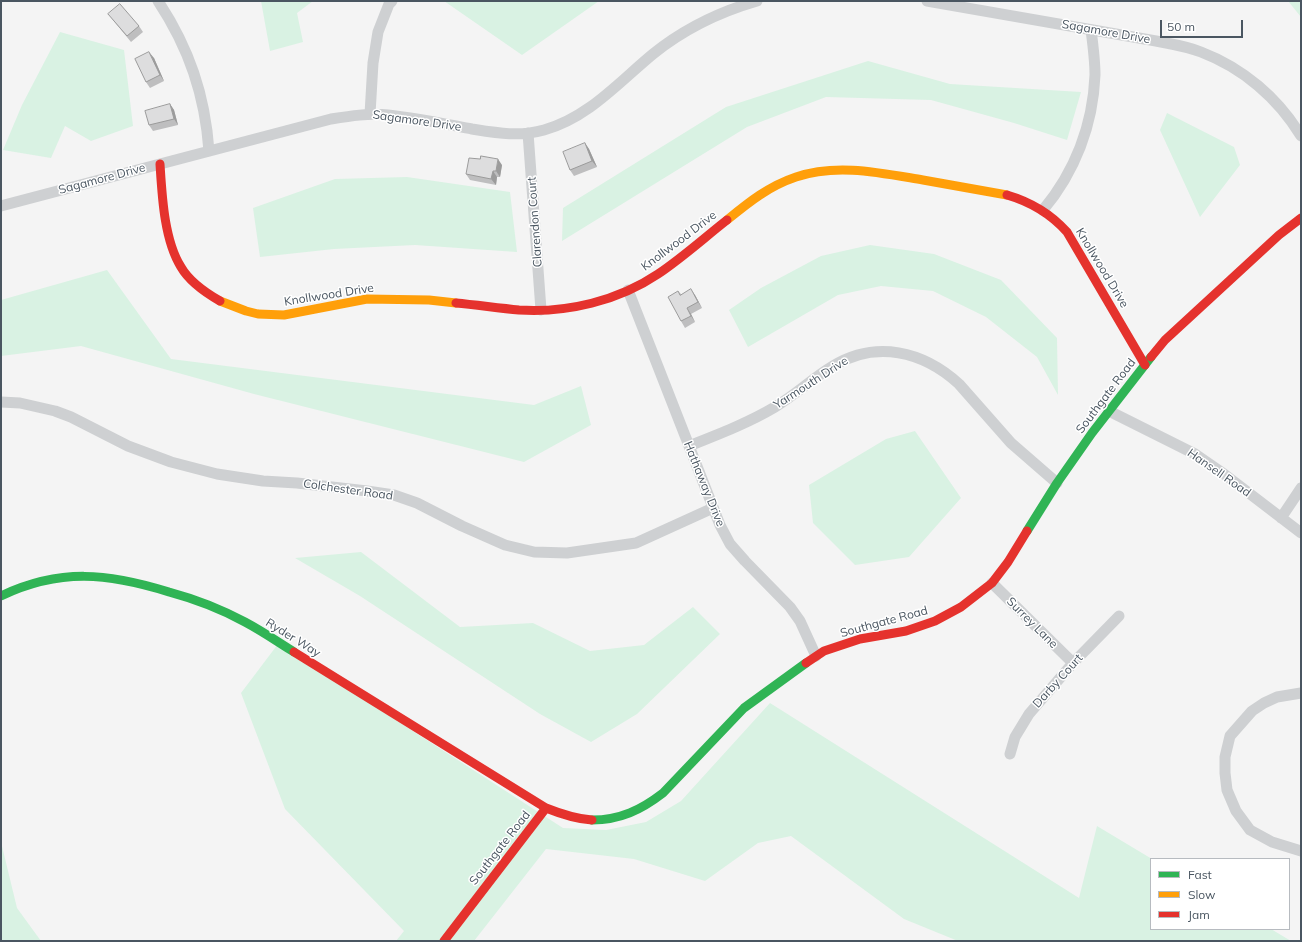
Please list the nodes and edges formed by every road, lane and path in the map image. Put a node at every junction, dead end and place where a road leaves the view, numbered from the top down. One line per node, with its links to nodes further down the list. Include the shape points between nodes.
1 (158, 1): 9 (street, via 184,46 195,74 203,103)
2 (392, 1): 6 (street, via 378,32)
3 (757, 1): 7 (street, Sagamore Drive, via 709,19 682,34 596,103 572,119)
4 (927, 1): 5 (street, Sagamore Drive)
5 (1091, 30): 8 (street, Sagamore Drive, via 1181,46 1220,60 1238,70 1270,96); 12 (street, via 1095,75 1089,119 1075,161)
6 (370, 114): 7 (street, Sagamore Drive, via 499,133); 9 (street, Sagamore Drive, via 331,119)
7 (528, 133): 15 (street, Clarendon Court)
8 (1301, 136)
9 (209, 151): 10 (street, Sagamore Drive)
10 (160, 164): 11 (street, Sagamore Drive); 15 (street, Knollwood Drive, via 165,217 181,267 205,292 237,309 260,315 284,315 366,299 382,299 429,300)
11 (1, 206)
12 (1043, 210): 14 (street, Knollwood Drive, via 1027,201 1006,195 862,170 814,172 784,181 756,196 657,275); 16 (street, Knollwood Drive, via 1061,224 1073,241)
13 (1301, 218): 16 (street, Southgate Road, via 1279,235 1165,340)
14 (628, 290): 15 (street, Knollwood Drive, via 594,303); 19 (street, Hathaway Drive)
15 (541, 310)
16 (1145, 365): 18 (street, Southgate Road)
17 (1, 402): 22 (street, Colchester Road, via 55,410 128,446 171,462 217,474 394,495 417,503 505,545 534,552 567,553 636,543)
18 (1110, 411): 20 (street, Southgate Road); 23 (street, Hansell Road, via 1194,454)
19 (689, 446): 20 (street, Yarmouth Drive, via 746,422 776,406 842,361 872,352 894,352 934,364 951,376 1011,443); 22 (street, Hathaway Drive)
20 (1057, 483): 25 (street, Southgate Road)
21 (1301, 488): 23 (street)
22 (714, 508): 28 (street, Hathaway Drive, via 730,544 790,607 800,621)
23 (1281, 518): 24 (street, Hansell Road)
24 (1301, 533)
25 (992, 583): 28 (street, Southgate Road, via 961,607 935,621 906,631 860,639); 29 (street, Surrey Lane)
26 (1, 596): 32 (street, Ryder Way, via 46,580 91,576 127,580 202,602 245,622)
27 (1119, 616): 29 (street, Darby Court)
28 (816, 656): 32 (street, Southgate Road, via 744,708 663,793 645,807 616,818 596,821 580,820)
29 (1073, 663): 31 (street, Darby Court, via 1029,714 1015,737)
30 (1301, 693): 33 (street, via 1277,697 1252,711 1230,736 1225,757 1225,773 1227,790 1236,811 1250,830 1272,842)
31 (1010, 754)
32 (546, 808): 34 (street, Southgate Road)
33 (1301, 851)
34 (444, 941)

